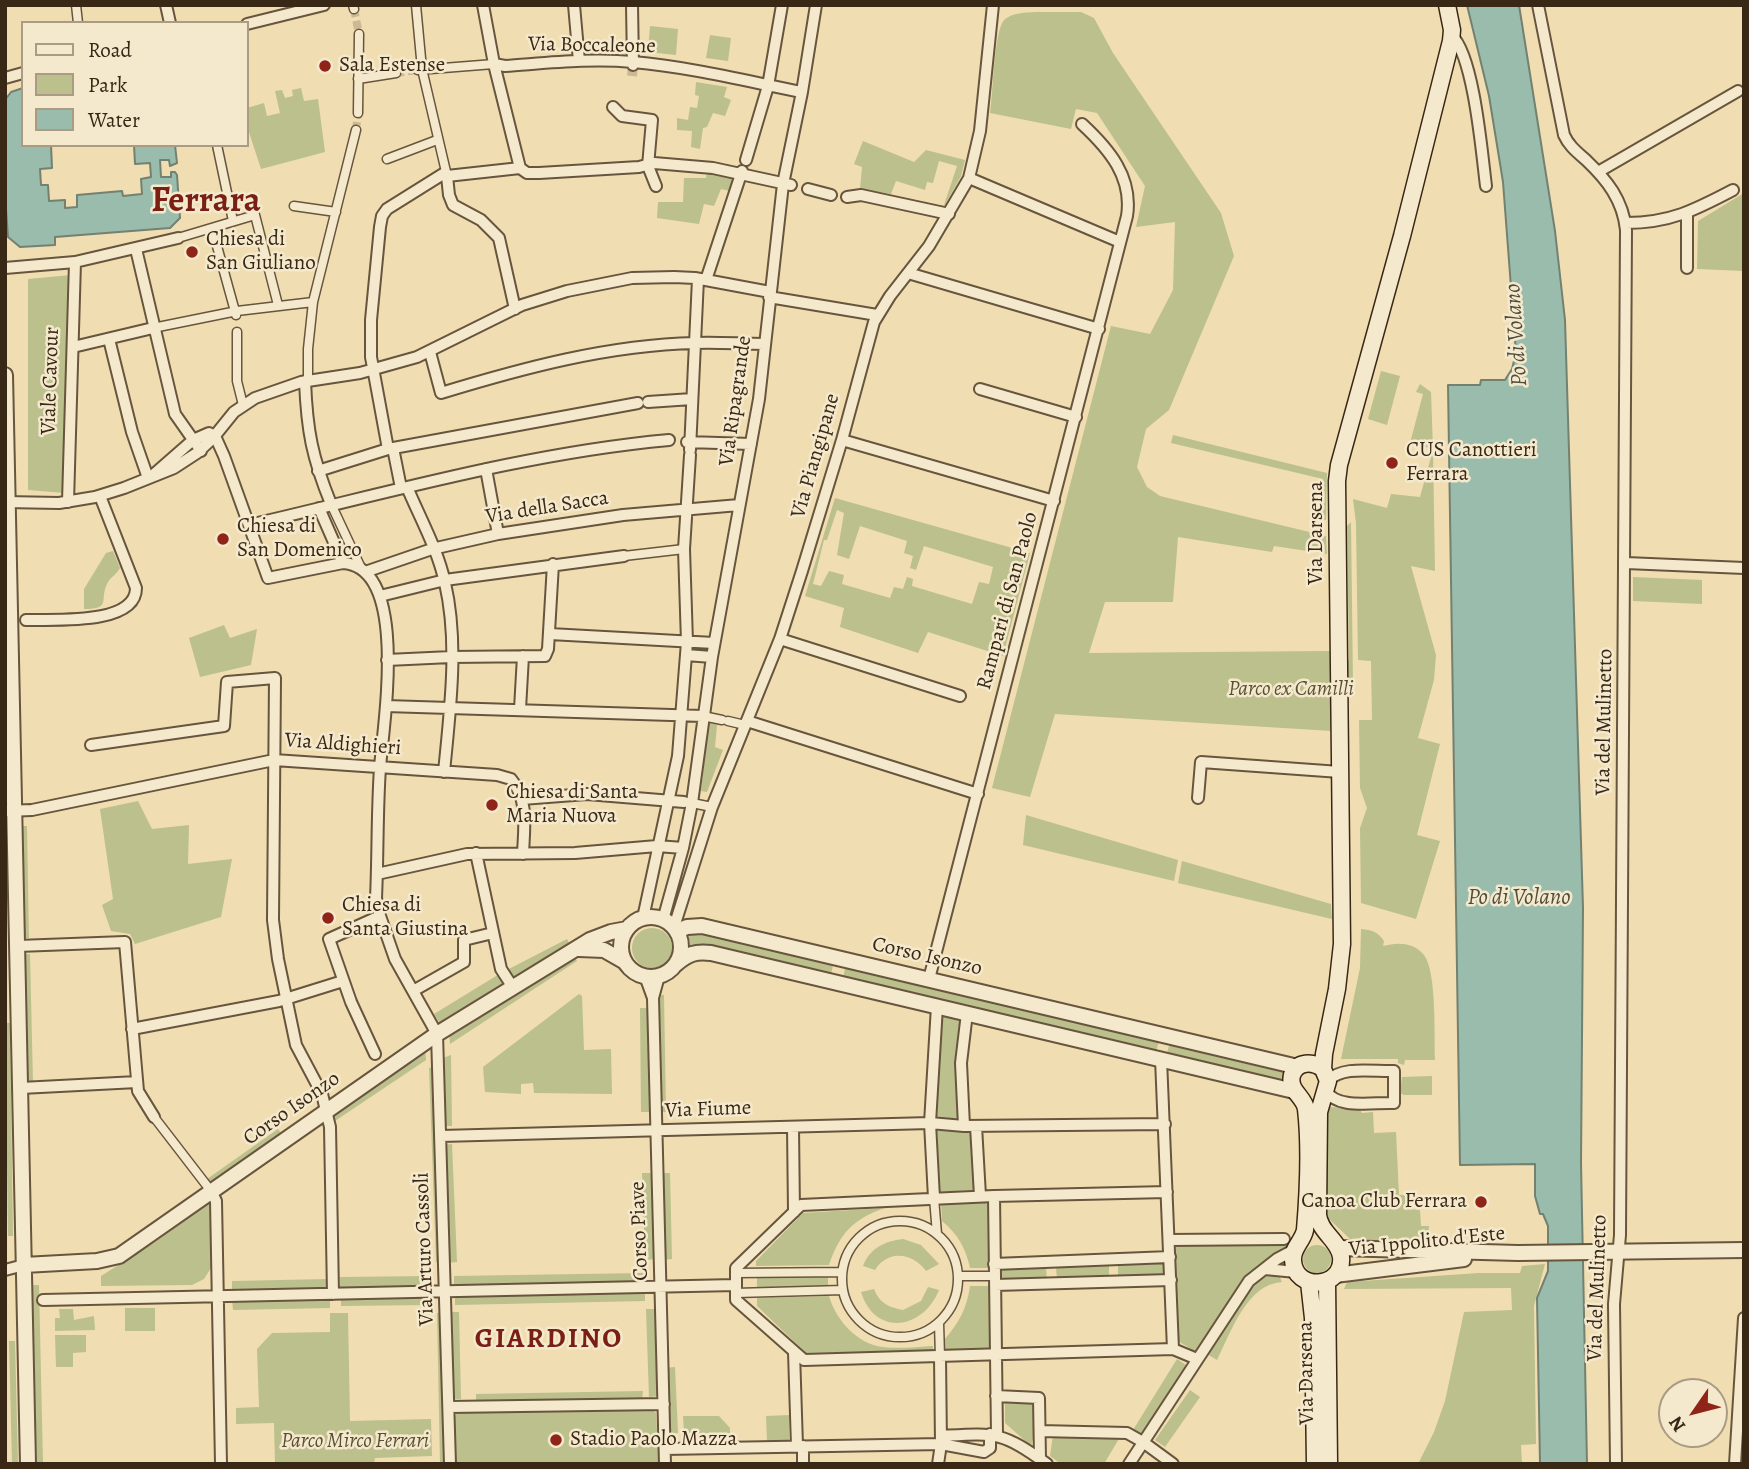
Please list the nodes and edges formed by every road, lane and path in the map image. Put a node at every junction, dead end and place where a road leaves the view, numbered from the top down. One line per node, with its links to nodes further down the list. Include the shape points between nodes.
1 (324, 5): 11 (street)
2 (416, 5): 17 (street)
3 (483, 5): 15 (street)
4 (574, 5): 14 (street)
5 (632, 5): 16 (street)
6 (782, 5): 20 (street)
7 (816, 5): 22 (street, Via Ripagrande)
8 (993, 5): 35 (street, Via Piangipane, via 980,131)
9 (1447, 5): 13 (main road, Via Darsena)
10 (1538, 5): 33 (street, Via del Mulinetto, via 1564,135)
11 (248, 24)
12 (359, 34): 19 (street)
13 (1452, 36): 38 (street, Via Darsena, via 1461,48 1471,85); 134 (main road, Via Darsena, via 1338,473)
14 (579, 61): 15 (street, Via Boccaleone); 16 (street, Via Boccaleone)
15 (494, 64): 17 (street, Via Boccaleone); 32 (street)
16 (632, 64): 20 (street, Via Boccaleone)
17 (420, 69): 27 (street)
18 (396, 73): 19 (street)
19 (358, 79): 24 (street)
20 (768, 86): 22 (street, Via Boccaleone); 31 (street)
21 (1738, 91): 33 (street)
22 (802, 92): 36 (street, Via Ripagrande)
23 (613, 107): 30 (street, via 620,115 652,120)
24 (358, 113)
25 (1082, 124): 51 (street, Rampari di San Paolo, via 1110,155 1128,189)
26 (356, 130): 44 (street)
27 (437, 140): 29 (street); 34 (street)
28 (217, 147): 47 (street)
29 (387, 159)
30 (648, 166): 31 (street); 32 (street, via 539,173); 37 (street)
31 (743, 168): 36 (street); 57 (street)
32 (520, 169): 34 (street)
33 (1598, 172): 48 (street, Via del Mulinetto, via 1616,195)
34 (447, 176): 61 (street, via 453,205 481,220 499,238); 72 (street, via 443,174 382,216 371,323)
35 (969, 178): 45 (street, Via Piangipane); 51 (street)
36 (787, 184): 58 (street, Via Ripagrande)
37 (656, 186)
38 (1486, 186)
39 (808, 189): 41 (street)
40 (1733, 190): 46 (street)
41 (831, 195)
42 (847, 197): 45 (street, via 861,195)
43 (294, 206): 44 (street)
44 (336, 212): 59 (street)
45 (949, 214): 56 (street, Via Piangipane)
46 (1687, 214): 48 (street); 55 (street)
47 (233, 221): 49 (street); 60 (street, via 255,215)
48 (1626, 223): 106 (street, Via del Mulinetto)
49 (212, 228): 50 (street); 62 (street)
50 (178, 238): 52 (street)
51 (1120, 242): 65 (street, Rampari di San Paolo)
52 (136, 249): 53 (street); 64 (street)
53 (75, 262): 54 (street); 70 (street, Viale Cavour)
54 (5, 268)
55 (1687, 268)
56 (908, 273): 63 (street, Via Piangipane); 65 (street)
57 (702, 280): 58 (street); 61 (street, via 619,280); 68 (street)
58 (769, 294): 63 (street); 69 (street, Via Ripagrande)
59 (313, 302): 60 (street); 74 (street)
60 (278, 305): 62 (street)
61 (515, 309): 71 (street)
62 (237, 313): 64 (street)
63 (877, 315): 82 (street, Via Piangipane)
64 (153, 328): 67 (street); 80 (street, via 176,414)
65 (1099, 329): 78 (street, Rampari di San Paolo)
66 (237, 332): 77 (street, via 237,381)
67 (109, 339): 70 (street); 90 (street, via 132,432)
68 (693, 342): 69 (street); 71 (street, via 526,368 441,393); 76 (street)
69 (765, 344): 83 (street, Via Ripagrande)
70 (73, 347): 95 (street, Viale Cavour)
71 (430, 352): 72 (street)
72 (373, 370): 74 (street); 85 (street)
73 (5, 374): 94 (street, Viale Cavour)
74 (307, 381): 77 (street); 89 (street, via 309,434)
75 (980, 388): 78 (street)
76 (692, 399): 84 (street); 85 (street, via 643,402)
77 (243, 405): 79 (street)
78 (1076, 417): 93 (street, Rampari di San Paolo)
79 (215, 436): 80 (street, via 209,433); 86 (street); 87 (street)
80 (193, 440): 86 (street); 90 (street)
81 (669, 440): 88 (street)
82 (842, 440): 93 (street); 115 (street, Via Piangipane)
83 (751, 444): 84 (street); 97 (street, Via Ripagrande)
84 (689, 447): 99 (street)
85 (391, 449): 89 (street); 91 (street)
86 (200, 451): 87 (street, via 214,447); 90 (street, via 174,468)
87 (222, 452): 100 (street)
88 (486, 469): 91 (street); 101 (street)
89 (317, 471): 96 (street)
90 (150, 476): 92 (street)
91 (404, 488): 96 (street); 102 (street)
92 (100, 495): 95 (street); 113 (street, via 136,588 134,598 123,610 95,618)
93 (1054, 500): 135 (street, Rampari di San Paolo)
94 (7, 502): 95 (street); 111 (street, Viale Cavour)
95 (68, 502)
96 (331, 504): 98 (street); 109 (street)
97 (739, 505): 99 (street, Via della Sacca); 117 (street, Via Ripagrande)
98 (319, 508): 100 (street); 105 (street)
99 (685, 509): 101 (street, Via della Sacca); 103 (street)
100 (249, 525): 105 (street, via 268,578)
101 (498, 534): 102 (street, Via della Sacca)
102 (432, 549): 109 (street, Via della Sacca); 110 (street)
103 (684, 549): 104 (street); 116 (street)
104 (624, 556): 107 (street)
105 (343, 563): 109 (street)
106 (1626, 563): 108 (street); 196 (street, Via del Mulinetto)
107 (553, 564): 110 (street); 114 (street)
108 (1744, 568)
109 (363, 570): 112 (street)
110 (445, 580): 112 (street); 119 (street)
111 (8, 593): 141 (street, Viale Cavour)
112 (380, 596): 122 (street)
113 (26, 620)
114 (550, 634): 116 (street); 120 (street, via 547,655)
115 (780, 639): 123 (street); 129 (street, Via Piangipane)
116 (687, 642): 117 (street); 118 (street)
117 (715, 643): 121 (street, Via Ripagrande)
118 (686, 655): 121 (street); 127 (street)
119 (451, 656): 120 (street); 122 (street); 125 (street)
120 (523, 656): 126 (street)
121 (712, 657): 128 (street, Via Ripagrande)
122 (387, 660): 124 (street)
123 (960, 696)
124 (386, 706): 125 (street); 132 (street)
125 (450, 707): 126 (street); 133 (street)
126 (520, 709): 127 (street)
127 (681, 715): 128 (street); 138 (street)
128 (703, 716): 129 (street); 139 (street, Via Ripagrande)
129 (746, 723): 135 (street); 140 (street, Via Piangipane)
130 (91, 745): 131 (street, via 224,726 227,682 275,678)
131 (274, 760): 132 (street, Via Aldighieri); 141 (street, Via Aldighieri); 163 (street, via 273,909)
132 (380, 767): 133 (street, Via Aldighieri); 146 (street)
133 (444, 772): 137 (street, Via Aldighieri, via 502,775 516,784)
134 (1340, 772): 136 (street, via 1201,762); 169 (main road, Via Darsena, via 1341,958)
135 (978, 794): 158 (street, Rampari di San Paolo)
136 (1198, 798)
137 (522, 799): 138 (street, via 587,794); 145 (street)
138 (669, 801): 139 (street); 142 (street)
139 (688, 802): 140 (street); 143 (street, Via Ripagrande)
140 (712, 807): 149 (street, Via Piangipane)
141 (10, 811): 152 (street, Viale Cavour)
142 (657, 846): 143 (street); 145 (street); 148 (street)
143 (683, 848): 149 (street)
144 (476, 853): 145 (street); 146 (street); 151 (street)
145 (523, 853)
146 (377, 874): 147 (street)
147 (380, 916): 159 (street, via 329,939); 162 (street, via 395,959)
148 (643, 918): 149 (street); 150 (street)
149 (671, 926): 154 (street, Corso Isonzo, via 702,926); 156 (street, via 681,947)
150 (627, 929): 153 (street, Corso Isonzo, via 597,937); 155 (street, via 621,943)
151 (493, 933): 161 (street, via 501,969); 162 (street, via 464,940 464,962)
152 (18, 946): 166 (street, via 125,942); 175 (street, Viale Cavour)
153 (574, 950): 155 (street, via 604,950); 161 (street, Corso Isonzo)
154 (842, 960): 158 (street, Corso Isonzo); 160 (street)
155 (625, 962): 157 (street)
156 (676, 964): 157 (street); 160 (street, via 690,954 704,952)
157 (652, 976): 183 (street, Corso Piave)
158 (932, 980): 168 (street, Corso Isonzo)
159 (344, 981): 163 (street); 170 (street)
160 (836, 983): 164 (street)
161 (512, 986): 167 (street, Corso Isonzo)
162 (413, 991): 167 (street)
163 (285, 999): 166 (street); 177 (street, via 296,1045 323,1094)
164 (937, 1009): 165 (street); 179 (street)
165 (967, 1013): 171 (street); 181 (street, via 961,1063)
166 (132, 1029): 174 (street)
167 (437, 1034): 177 (street, Corso Isonzo); 184 (street, Via Arturo Cassoli)
168 (1168, 1036): 171 (street); 172 (street, Corso Isonzo)
169 (1325, 1043): 172 (main road); 173 (main road, Via Darsena)
170 (375, 1054)
171 (1161, 1059): 176 (street); 180 (street)
172 (1302, 1065): 173 (main road, via 1318,1065); 176 (main road, Via Darsena, via 1292,1076)
173 (1326, 1080): 173 (street, via 1343,1072 1394,1071 1394,1103 1339,1102 1330,1097); 176 (main road, via 1316,1098); 194 (main road, Via Darsena, via 1318,1131 1318,1215)
174 (137, 1082): 175 (street); 178 (street, via 140,1098)
175 (21, 1088): 201 (street, Viale Cavour)
176 (1298, 1094): 193 (main road, Via Darsena, via 1306,1111 1306,1222)
177 (327, 1111): 185 (street, Corso Isonzo); 217 (street)
178 (154, 1117): 185 (street)
179 (930, 1123): 181 (street, Via Fiume); 182 (street, Via Fiume); 189 (street)
180 (1165, 1124): 181 (street, Via Fiume); 186 (street)
181 (970, 1126): 187 (street)
182 (793, 1127): 183 (street, Via Fiume); 190 (street)
183 (657, 1131): 184 (street, Via Fiume); 213 (street, Corso Piave)
184 (440, 1136): 216 (street, Via Arturo Cassoli)
185 (211, 1191): 201 (street, Corso Isonzo, via 112,1259); 218 (street, via 216,1201)
186 (1167, 1192): 188 (street); 192 (street)
187 (980, 1196): 188 (street); 189 (street)
188 (994, 1196): 206 (street)
189 (934, 1198): 190 (street, via 801,1205); 191 (street)
190 (794, 1212): 205 (street)
191 (937, 1234): 204 (street, via 909,1222 881,1224 856,1241); 207 (street, via 951,1250)
192 (1169, 1240): 193 (street); 198 (street)
193 (1294, 1243): 194 (main road, via 1315,1235); 202 (street); 208 (main road, Via Darsena, via 1293,1263)
194 (1333, 1243): 197 (street, Via Ippolito d'Este); 209 (main road, Via Darsena, via 1341,1263)
195 (1744, 1250): 196 (street)
196 (1619, 1252): 197 (street); 248 (street, Via del Mulinetto, via 1614,1304)
197 (1518, 1253): 209 (street, Via Ippolito d'Este, via 1345,1272)
198 (1170, 1257): 199 (street); 210 (street)
199 (1112, 1260): 200 (street); 211 (street)
200 (1050, 1262): 206 (street); 212 (street)
201 (24, 1265): 203 (street); 238 (street, Viale Cavour)
202 (1265, 1269): 208 (street); 226 (street, via 1243,1288)
203 (5, 1270)
204 (842, 1272): 205 (street); 215 (street)
205 (736, 1273): 214 (street)
206 (994, 1275): 207 (street); 212 (street); 224 (street)
207 (958, 1276): 221 (street, via 954,1301)
208 (1303, 1277): 209 (main road, via 1318,1284); 246 (main road, Via Darsena, via 1313,1318)
209 (1331, 1278): 247 (main road, Via Darsena)
210 (1171, 1280): 211 (street); 222 (street)
211 (1113, 1282): 212 (street)
212 (1051, 1284)
213 (661, 1287): 214 (street); 216 (street); 228 (street, Corso Piave)
214 (736, 1289): 215 (street); 223 (street, via 736,1300)
215 (843, 1290): 221 (street, via 856,1317 881,1335 911,1337)
216 (446, 1291): 217 (street); 229 (street, Via Arturo Cassoli)
217 (333, 1294): 218 (street)
218 (218, 1296): 219 (street); 239 (street)
219 (43, 1300)
220 (1744, 1318): 236 (street)
221 (939, 1323): 225 (street)
222 (1173, 1349): 224 (street); 226 (street)
223 (794, 1352): 225 (street, via 804,1360); 234 (street)
224 (996, 1355): 225 (street); 227 (street)
225 (940, 1357): 232 (street)
226 (1197, 1359): 233 (street)
227 (996, 1396): 230 (street, via 1039,1398); 231 (street)
228 (664, 1404): 229 (street); 235 (street, Corso Piave)
229 (449, 1412): 240 (street, Via Arturo Cassoli)
230 (1040, 1431): 233 (street, via 1127,1433); 237 (street)
231 (993, 1434): 232 (street); 232 (street, via 986,1452); 237 (street, via 1010,1439)
232 (941, 1440): 234 (street); 243 (street)
233 (1143, 1442): 244 (street); 245 (street)
234 (800, 1446): 235 (street); 242 (street)
235 (665, 1449): 241 (street, Corso Piave)
236 (1740, 1449): 249 (street)
237 (1044, 1461)
238 (28, 1464)
239 (221, 1464)
240 (450, 1464)
241 (665, 1464)
242 (803, 1464)
243 (938, 1464)
244 (1129, 1464)
245 (1173, 1464)
246 (1315, 1464)
247 (1329, 1464)
248 (1616, 1464)
249 (1735, 1464)

